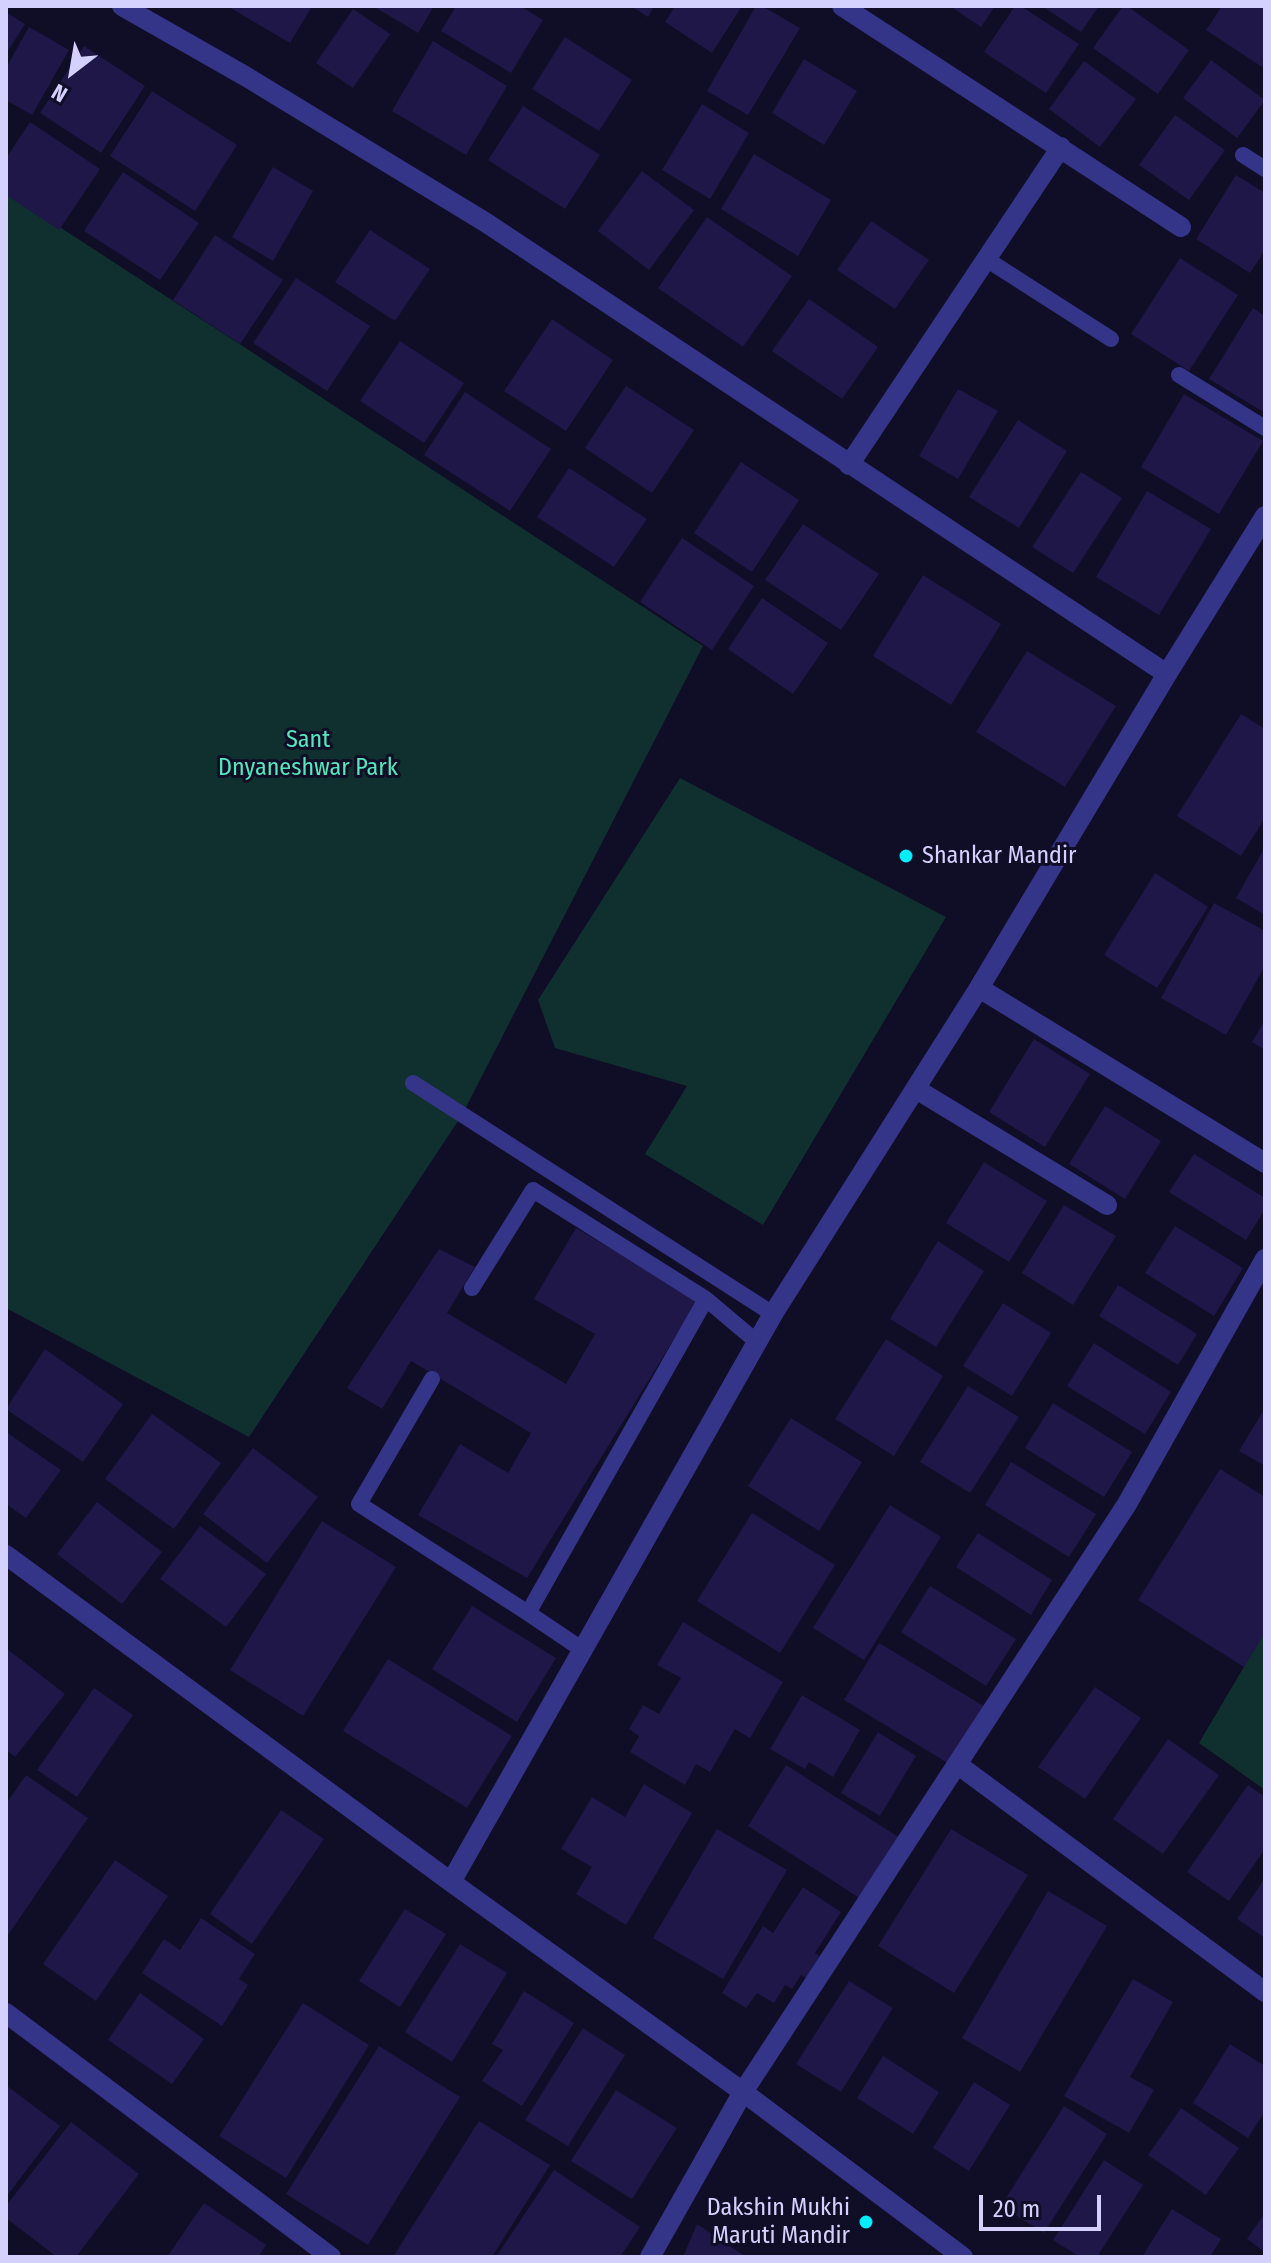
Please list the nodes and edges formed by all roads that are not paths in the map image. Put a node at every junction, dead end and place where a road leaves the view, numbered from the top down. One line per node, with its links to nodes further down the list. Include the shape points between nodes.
1 (122, 6): 11 (street, via 485,222)
2 (842, 6): 3 (street)
3 (1061, 147): 6 (street); 7 (street)
4 (1243, 155): 5 (lane)
5 (1265, 169)
6 (1181, 227)
7 (986, 259): 8 (lane); 11 (street)
8 (1111, 339)
9 (1179, 375): 10 (lane)
10 (1265, 428)
11 (849, 465): 13 (street)
12 (1265, 516): 13 (street)
13 (1167, 674): 14 (street)
14 (979, 988): 16 (street); 17 (street)
15 (413, 1083): 22 (lane)
16 (916, 1089): 18 (street); 22 (street)
17 (1265, 1163)
18 (1107, 1205)
19 (1265, 1259): 28 (street, via 1127,1504)
20 (472, 1288): 21 (lane, via 533,1190)
21 (706, 1299): 23 (lane); 26 (lane)
22 (773, 1314): 23 (street)
23 (757, 1342): 27 (street)
24 (432, 1379): 26 (lane, via 359,1504)
25 (6, 1555): 29 (street)
26 (528, 1613): 27 (lane)
27 (583, 1650): 29 (street)
28 (957, 1764): 30 (street); 32 (street)
29 (451, 1882): 32 (street)
30 (1265, 1992)
31 (6, 2013): 33 (street)
32 (743, 2092): 34 (street); 35 (street)
33 (331, 2257)
34 (650, 2257)
35 (963, 2257)

